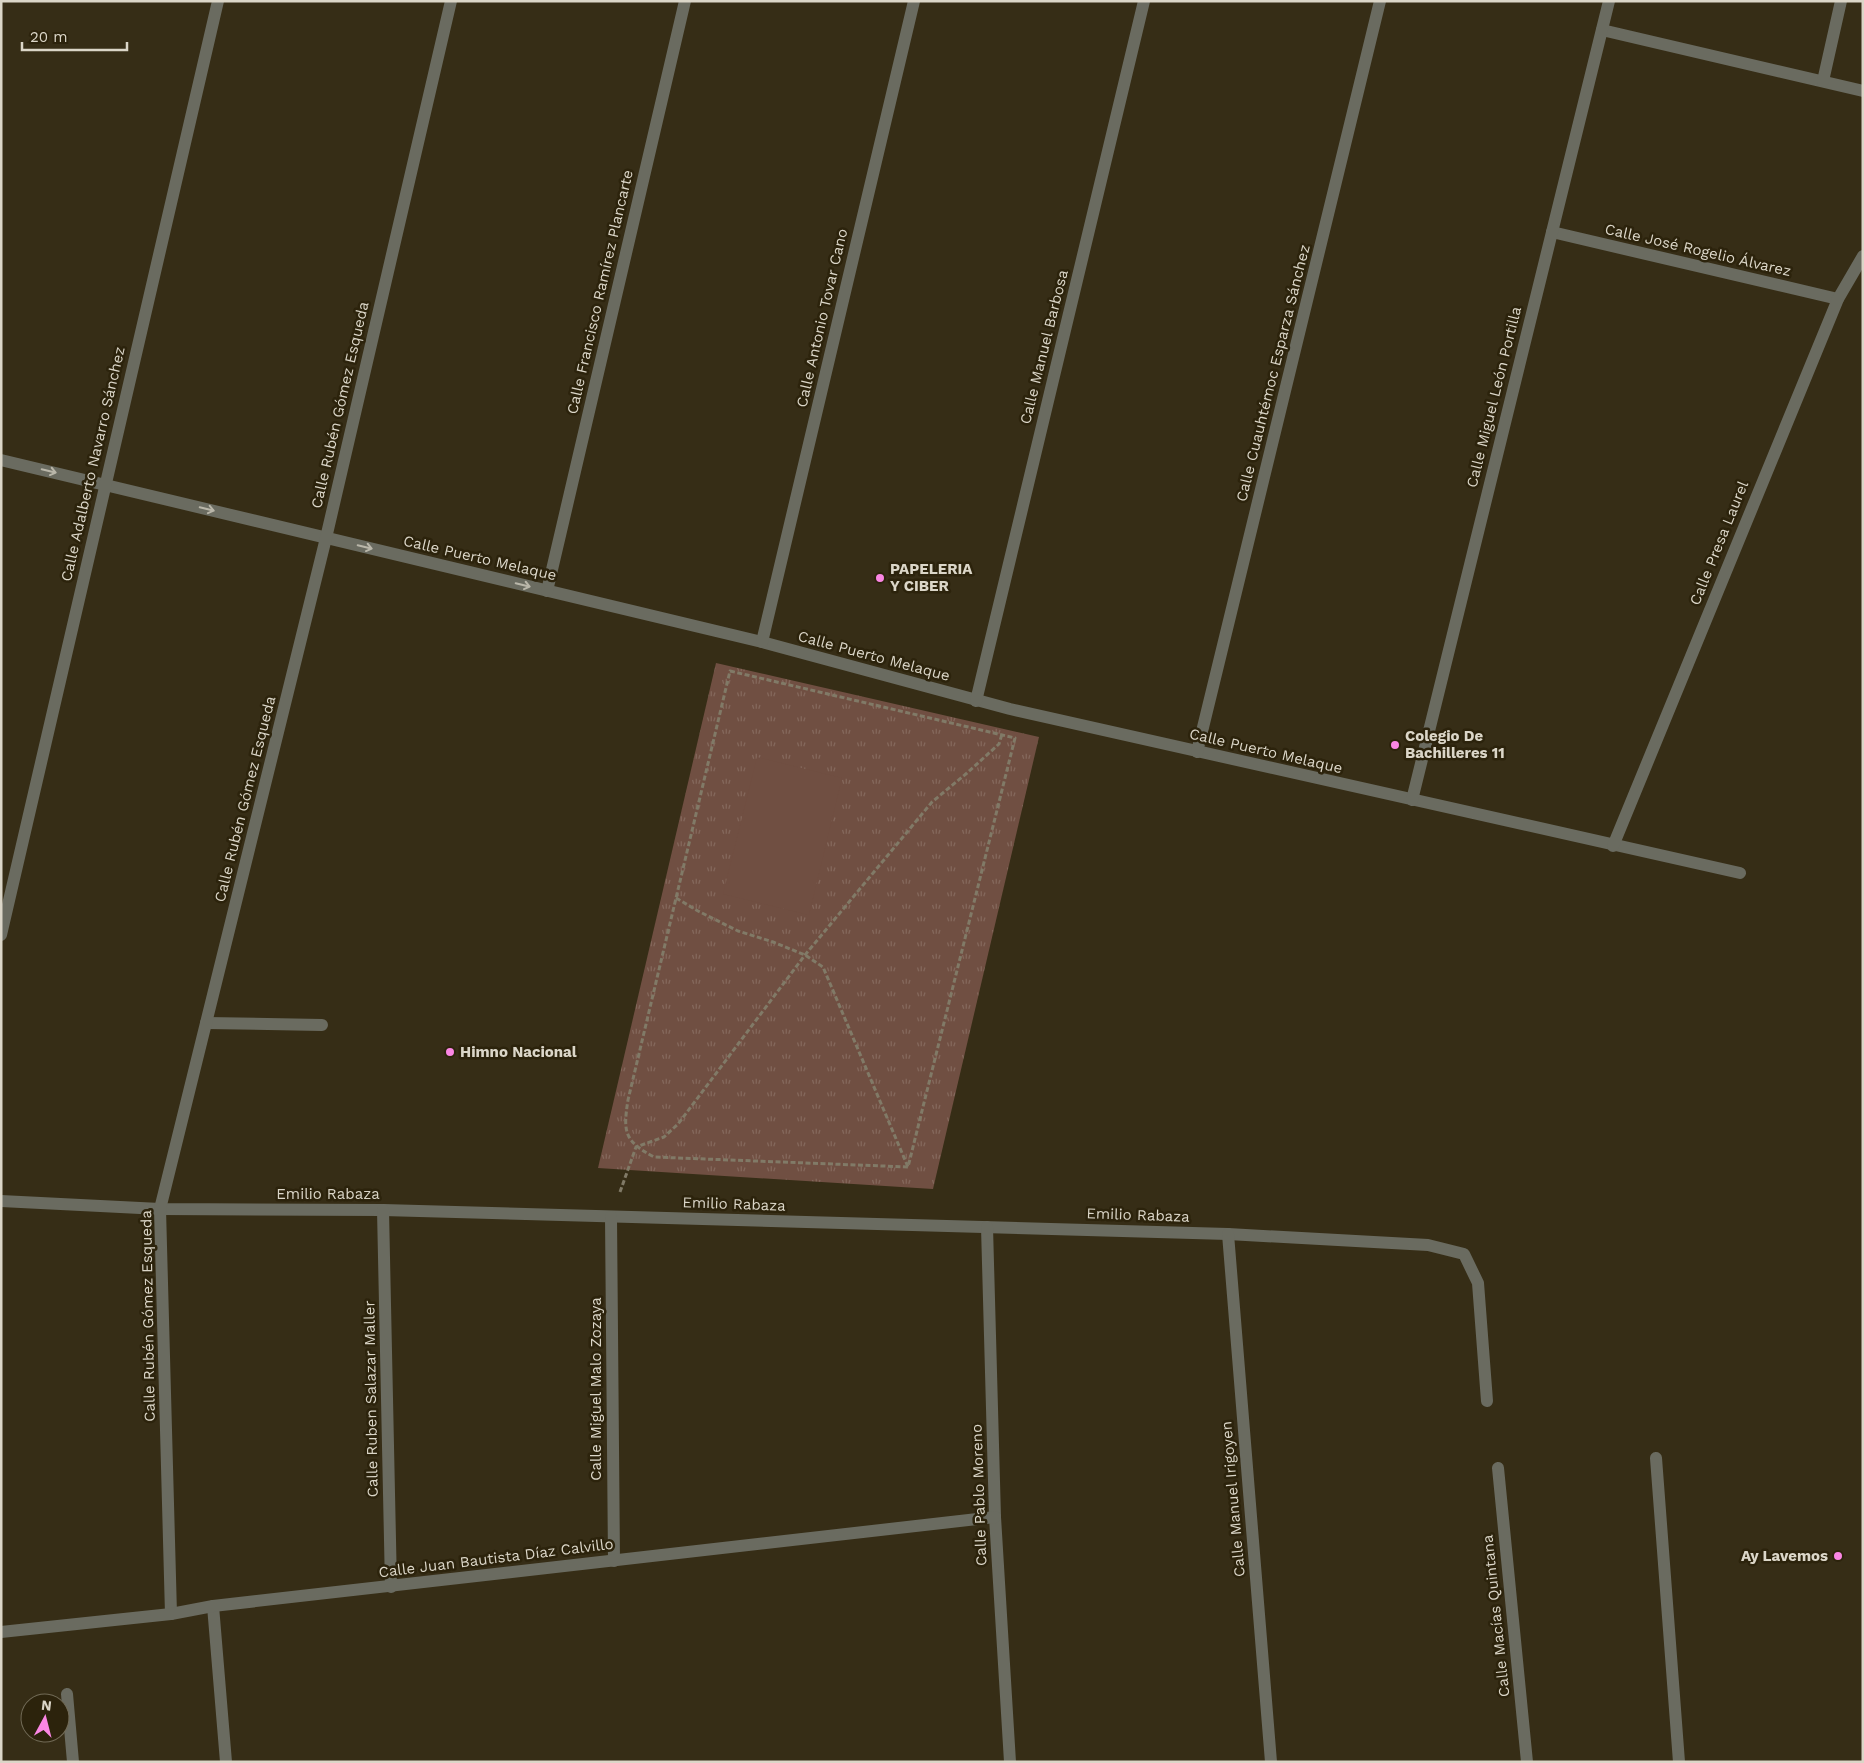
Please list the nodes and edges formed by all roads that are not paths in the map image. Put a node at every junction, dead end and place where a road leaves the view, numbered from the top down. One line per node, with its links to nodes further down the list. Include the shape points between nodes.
1 (218, 1): 16 (street, Calle Adalberto Navarro Sánchez)
2 (451, 1): 17 (street, Calle Rubén Gómez Esqueda)
3 (686, 1): 18 (street, Calle Francisco Ramírez Plancarte)
4 (914, 1): 19 (street, Calle Antonio Tovar Cano)
5 (1144, 1): 20 (street, Calle Manuel Barbosa)
6 (1380, 1): 21 (street, Calle Cuauhtémoc Esparza Sánchez)
7 (1609, 1): 9 (street, Calle Miguel León Portilla)
8 (1841, 1): 10 (street)
9 (1602, 30): 10 (street); 12 (street, Calle Miguel León Portilla)
10 (1822, 81): 11 (street)
11 (1863, 90)
12 (1552, 232): 14 (street, Calle José Rogelio Álvarez); 22 (street, Calle Miguel León Portilla)
13 (1863, 256): 14 (street, Calle Presa Laurel)
14 (1838, 298): 23 (street, Calle Presa Laurel)
15 (1, 460): 16 (street, Calle Puerto Melaque, one-way to 16)
16 (105, 485): 17 (street, Calle Puerto Melaque, one-way to 17); 25 (street, Calle Adalberto Navarro Sánchez)
17 (326, 538): 18 (street, Calle Puerto Melaque, one-way to 18); 26 (street, Calle Rubén Gómez Esqueda)
18 (547, 591): 19 (street, Calle Puerto Melaque)
19 (762, 642): 20 (street, Calle Puerto Melaque)
20 (976, 701): 21 (street, Calle Puerto Melaque)
21 (1196, 752): 22 (street, Calle Puerto Melaque)
22 (1412, 800): 23 (street, Calle Puerto Melaque)
23 (1613, 846): 24 (street, Calle Puerto Melaque)
24 (1740, 874)
25 (1, 935)
26 (206, 1023): 27 (street); 29 (street, Calle Rubén Gómez Esqueda)
27 (322, 1025)
28 (1, 1201): 29 (street, Emilio Rabaza)
29 (160, 1209): 30 (street, Emilio Rabaza); 41 (street, Calle Rubén Gómez Esqueda)
30 (383, 1210): 31 (street, Emilio Rabaza); 39 (street, Calle Ruben Salazar Maller)
31 (611, 1217): 32 (street, Emilio Rabaza); 38 (street, Calle Miguel Malo Zozaya)
32 (987, 1227): 33 (street, Emilio Rabaza); 37 (street, Calle Pablo Moreno)
33 (1228, 1234): 34 (street, Emilio Rabaza, via 1428,1245 1464,1254 1478,1283); 47 (street, Calle Manuel Irigoyen)
34 (1487, 1401)
35 (1656, 1458): 49 (street)
36 (1498, 1468): 48 (street, Calle Macías Quintana)
37 (996, 1517): 38 (street, Calle Juan Bautista Díaz Calvillo); 46 (street, Calle Pablo Moreno)
38 (614, 1561): 39 (street, Calle Juan Bautista Díaz Calvillo)
39 (390, 1587): 40 (street, Calle Juan Bautista Díaz Calvillo)
40 (213, 1606): 41 (street, Calle Juan Bautista Díaz Calvillo); 45 (street)
41 (171, 1614): 42 (street, Calle Juan Bautista Díaz Calvillo)
42 (1, 1632)
43 (70, 1728): 44 (street)
44 (73, 1762)
45 (226, 1762)
46 (1010, 1762)
47 (1271, 1762)
48 (1527, 1762)
49 (1679, 1762)

